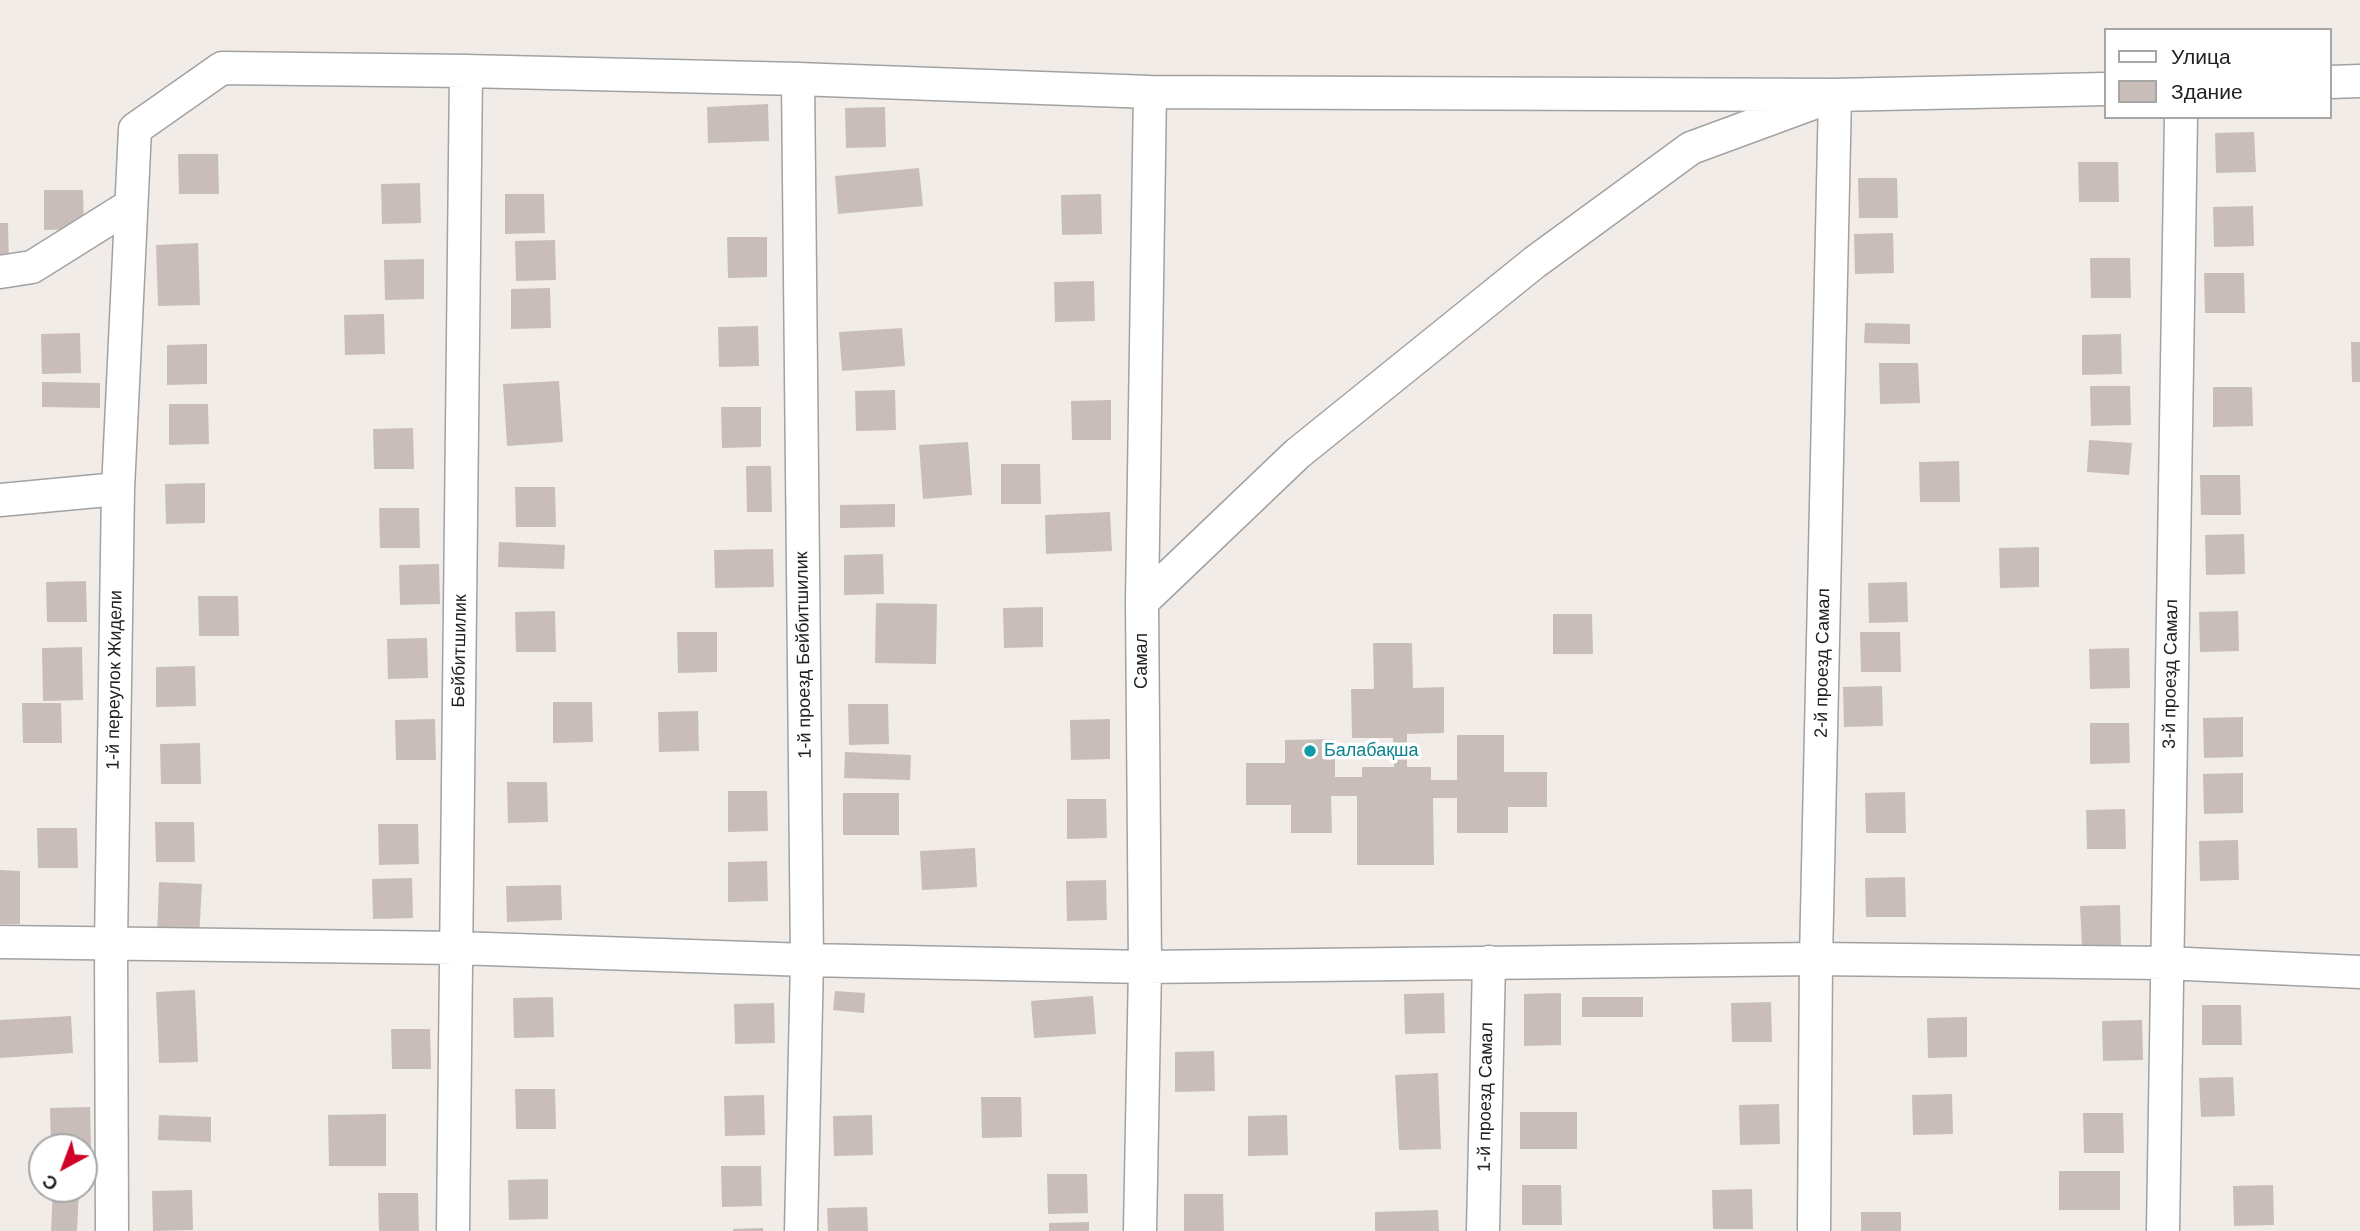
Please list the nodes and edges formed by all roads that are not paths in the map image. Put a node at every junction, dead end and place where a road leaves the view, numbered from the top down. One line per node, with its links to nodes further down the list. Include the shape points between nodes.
1 (466, 71): 2 (street); 9 (street, 1-й переулок Жидели, via 222,68 135,129); 16 (street, Бейбитшилик)
2 (798, 79): 6 (street); 18 (street, 1-й проезд Бейбитшилик)
3 (2360, 81): 4 (street)
4 (2332, 82)
5 (2104, 89): 7 (street)
6 (1150, 92): 7 (street); 13 (street, Самал)
7 (1835, 95): 13 (street, via 1691,148 1535,262 1297,454); 17 (street, 2-й проезд Самал)
8 (2181, 119): 20 (street, 3-й проезд Самал)
9 (131, 205): 10 (street, via 32,267); 11 (street, 1-й переулок Жидели)
10 (0, 272)
11 (118, 489): 12 (street); 15 (street, 1-й переулок Жидели)
12 (0, 499)
13 (1142, 602): 21 (street, Самал)
14 (0, 942): 15 (street)
15 (111, 943): 16 (street); 23 (street, 1-й переулок Жидели)
16 (457, 948): 18 (street); 24 (street, Бейбитшилик)
17 (1816, 959): 19 (street); 20 (street); 28 (street, 2-й проезд Самал)
18 (807, 960): 21 (street); 25 (street, 1-й проезд Бейбитшилик)
19 (1489, 962): 21 (street); 27 (street, 1-й проезд Самал)
20 (2166, 963): 22 (street); 29 (street, 3-й проезд Самал)
21 (1145, 967): 26 (street, Самал)
22 (2360, 972)
23 (112, 1231)
24 (453, 1231)
25 (801, 1231)
26 (1140, 1231)
27 (1483, 1231)
28 (1814, 1231)
29 (2163, 1231)

